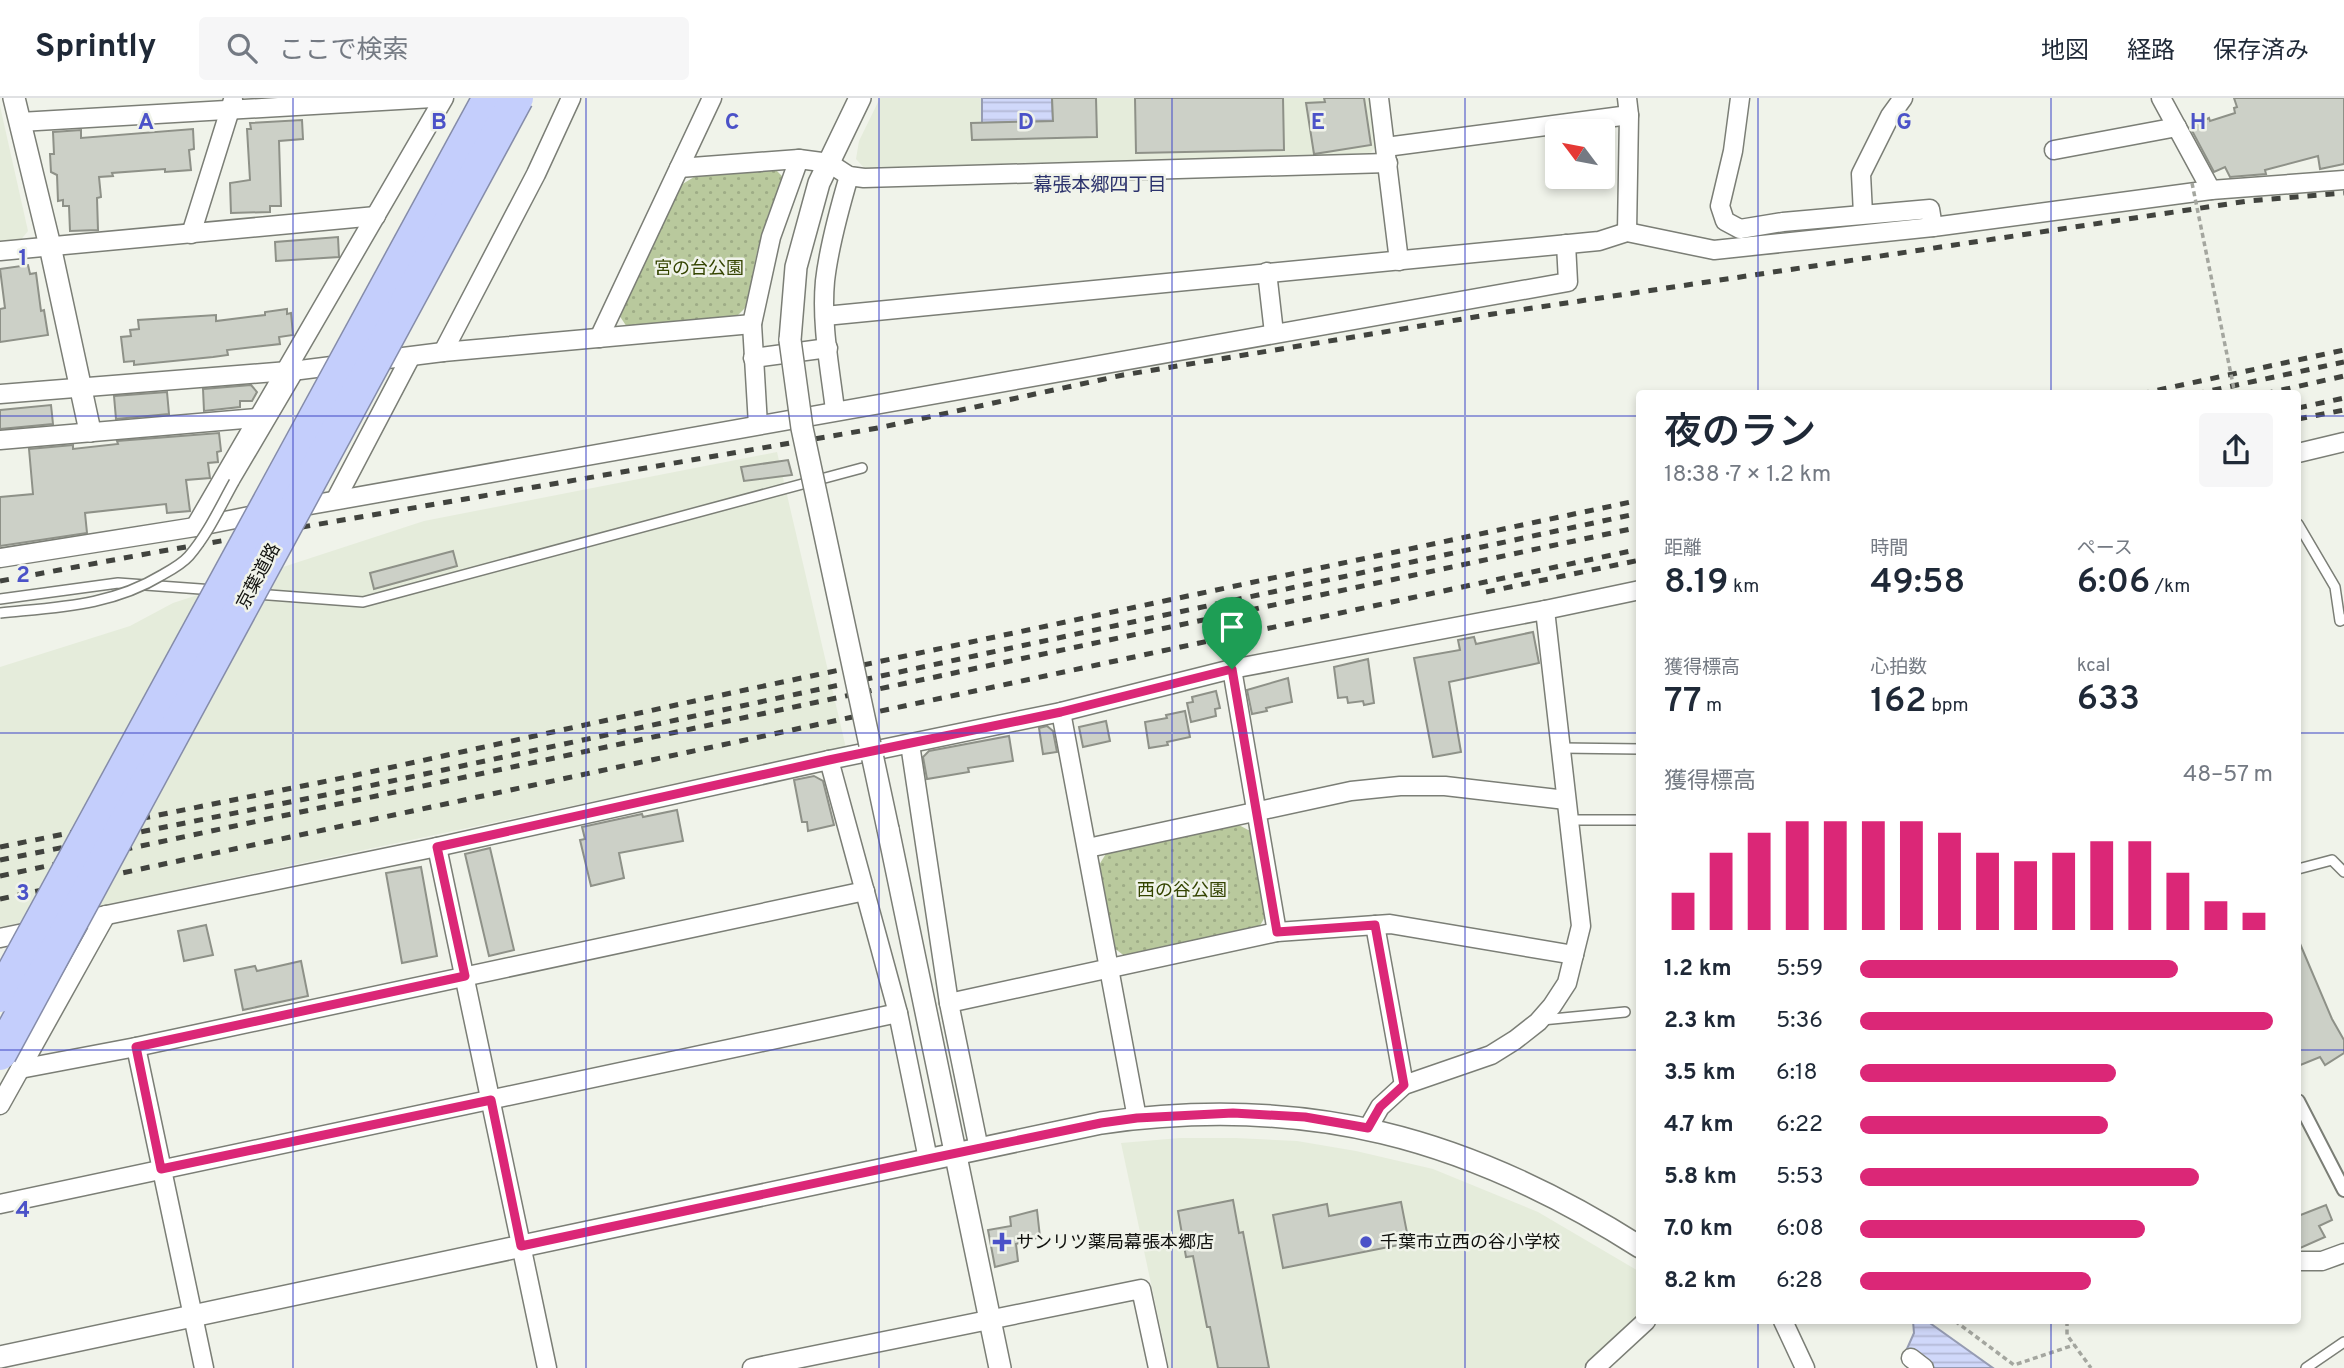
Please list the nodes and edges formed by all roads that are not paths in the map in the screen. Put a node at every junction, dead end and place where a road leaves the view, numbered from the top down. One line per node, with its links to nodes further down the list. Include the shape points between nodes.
1 (15, 98): 15 (street)
2 (433, 98): 13 (street)
3 (444, 98): 26 (street)
4 (489, 98): 87 (highway, 京葉道路, bridge)
5 (517, 98): 93 (highway, 京葉道路, bridge)
6 (571, 98): 40 (street)
7 (712, 98): 21 (street)
8 (860, 98): 20 (street)
9 (1379, 98): 18 (street)
10 (1741, 98): 25 (street, via 1720,206 1726,221 1740,229)
11 (1903, 98): 25 (street, via 1861,174)
12 (2161, 98): 16 (street)
13 (232, 104): 15 (street); 29 (street)
14 (1628, 106): 18 (street); 28 (street)
15 (20, 122): 31 (street)
16 (2177, 127): 17 (street); 24 (street)
17 (2054, 150)
18 (1387, 155): 22 (street); 33 (street)
19 (799, 159): 20 (street); 21 (street); 36 (street, via 771,237)
20 (829, 163): 22 (street); 101 (street, bridge, via 796,267 790,340 802,428)
21 (679, 168): 38 (street)
22 (849, 176): 35 (street, via 825,281)
23 (2344, 180): 24 (street)
24 (2211, 190): 27 (street)
25 (1863, 214): 27 (street, via 1930,209)
26 (376, 216): 29 (street); 43 (street)
27 (1933, 227): 28 (street, via 1714,250)
28 (1627, 232): 30 (street)
29 (191, 234): 31 (street)
30 (1566, 244): 33 (street); 37 (street, via 1568,282)
31 (50, 246): 32 (street); 44 (street)
32 (0, 251)
33 (1399, 261): 34 (street)
34 (1267, 272): 35 (street); 37 (street)
35 (825, 316): 39 (street)
36 (752, 324): 38 (street); 42 (street)
37 (1274, 333): 46 (street)
38 (599, 338): 40 (street)
39 (828, 348): 42 (street); 46 (street)
40 (443, 352): 41 (street)
41 (410, 358): 43 (street); 54 (street)
42 (753, 358): 48 (street)
43 (292, 371): 44 (street); 47 (street); 63 (lane, bridge, via 215,518 187,559 139,589 115,598)
44 (80, 386): 45 (street); 49 (street)
45 (0, 394)
46 (835, 410): 48 (street)
47 (257, 418): 49 (street); 55 (street)
48 (758, 425): 54 (street)
49 (90, 431): 50 (street)
50 (0, 440)
51 (2344, 442): 52 (street)
52 (2301, 452)
53 (862, 468): 60 (lane, via 363,602)
54 (336, 499): 55 (street)
55 (195, 527): 57 (street)
56 (2301, 529): 64 (lane, via 2335,587 2340,621)
57 (0, 558)
58 (227, 591): 61 (lane, via 118,583)
59 (1636, 591): 62 (street)
60 (241, 592)
61 (0, 599)
62 (1545, 610): 65 (street); 68 (street)
63 (0, 613)
64 (2344, 619)
65 (1232, 669): 66 (street); 72 (street)
66 (1061, 712): 67 (street); 76 (street)
67 (910, 744): 70 (street); 88 (street)
68 (1561, 748): 69 (lane); 71 (street)
69 (1636, 748)
70 (829, 760): 75 (street); 79 (street)
71 (1566, 800): 72 (street, via 1445,786 1400,786 1351,791); 73 (street)
72 (1256, 812): 76 (street); 82 (street)
73 (1569, 820): 74 (lane); 84 (street, via 1581,926)
74 (1636, 820)
75 (437, 847): 80 (street); 86 (street)
76 (1087, 848): 85 (street)
77 (2301, 868): 78 (lane, via 2332,860)
78 (2344, 872)
79 (865, 891): 86 (street); 90 (street)
80 (106, 915): 83 (street); 93 (street)
81 (1375, 925): 82 (street); 84 (street); 94 (street)
82 (1277, 932): 85 (street)
83 (3, 942)
84 (1574, 955): 91 (street, via 1566,982)
85 (1110, 969): 88 (street); 98 (street)
86 (465, 976): 92 (street); 95 (street)
87 (0, 996)
88 (949, 1003): 100 (street)
89 (1625, 1012): 91 (lane)
90 (898, 1013): 95 (street); 102 (street)
91 (1540, 1020): 94 (street, via 1491,1055)
92 (136, 1047): 93 (street); 103 (street)
93 (10, 1061): 96 (street)
94 (1404, 1085): 99 (street, via 1380,1107)
95 (491, 1100): 103 (street); 107 (street)
96 (0, 1105)
97 (2301, 1107): 104 (street)
98 (1137, 1118): 99 (street, via 1233,1113 1305,1117); 100 (street)
99 (1368, 1128): 106 (street, via 1510,1175)
100 (979, 1149): 101 (street)
101 (954, 1154): 102 (street); 111 (street)
102 (928, 1159): 107 (street)
103 (161, 1169): 105 (street); 110 (street)
104 (2344, 1190)
105 (0, 1204)
106 (1636, 1241)
107 (521, 1246): 110 (street); 117 (street)
108 (2344, 1253): 109 (street, via 2322,1261)
109 (2301, 1261)
110 (193, 1315): 115 (street); 116 (street)
111 (989, 1319): 118 (street); 119 (street); 120 (street, via 1141,1289)
112 (1643, 1324): 121 (street)
113 (1784, 1324): 122 (street)
114 (2344, 1342): 123 (lane)
115 (0, 1357)
116 (204, 1368)
117 (547, 1368)
118 (752, 1368)
119 (1000, 1368)
120 (1158, 1368)
121 (1595, 1368)
122 (1805, 1368)
123 (2306, 1368)

